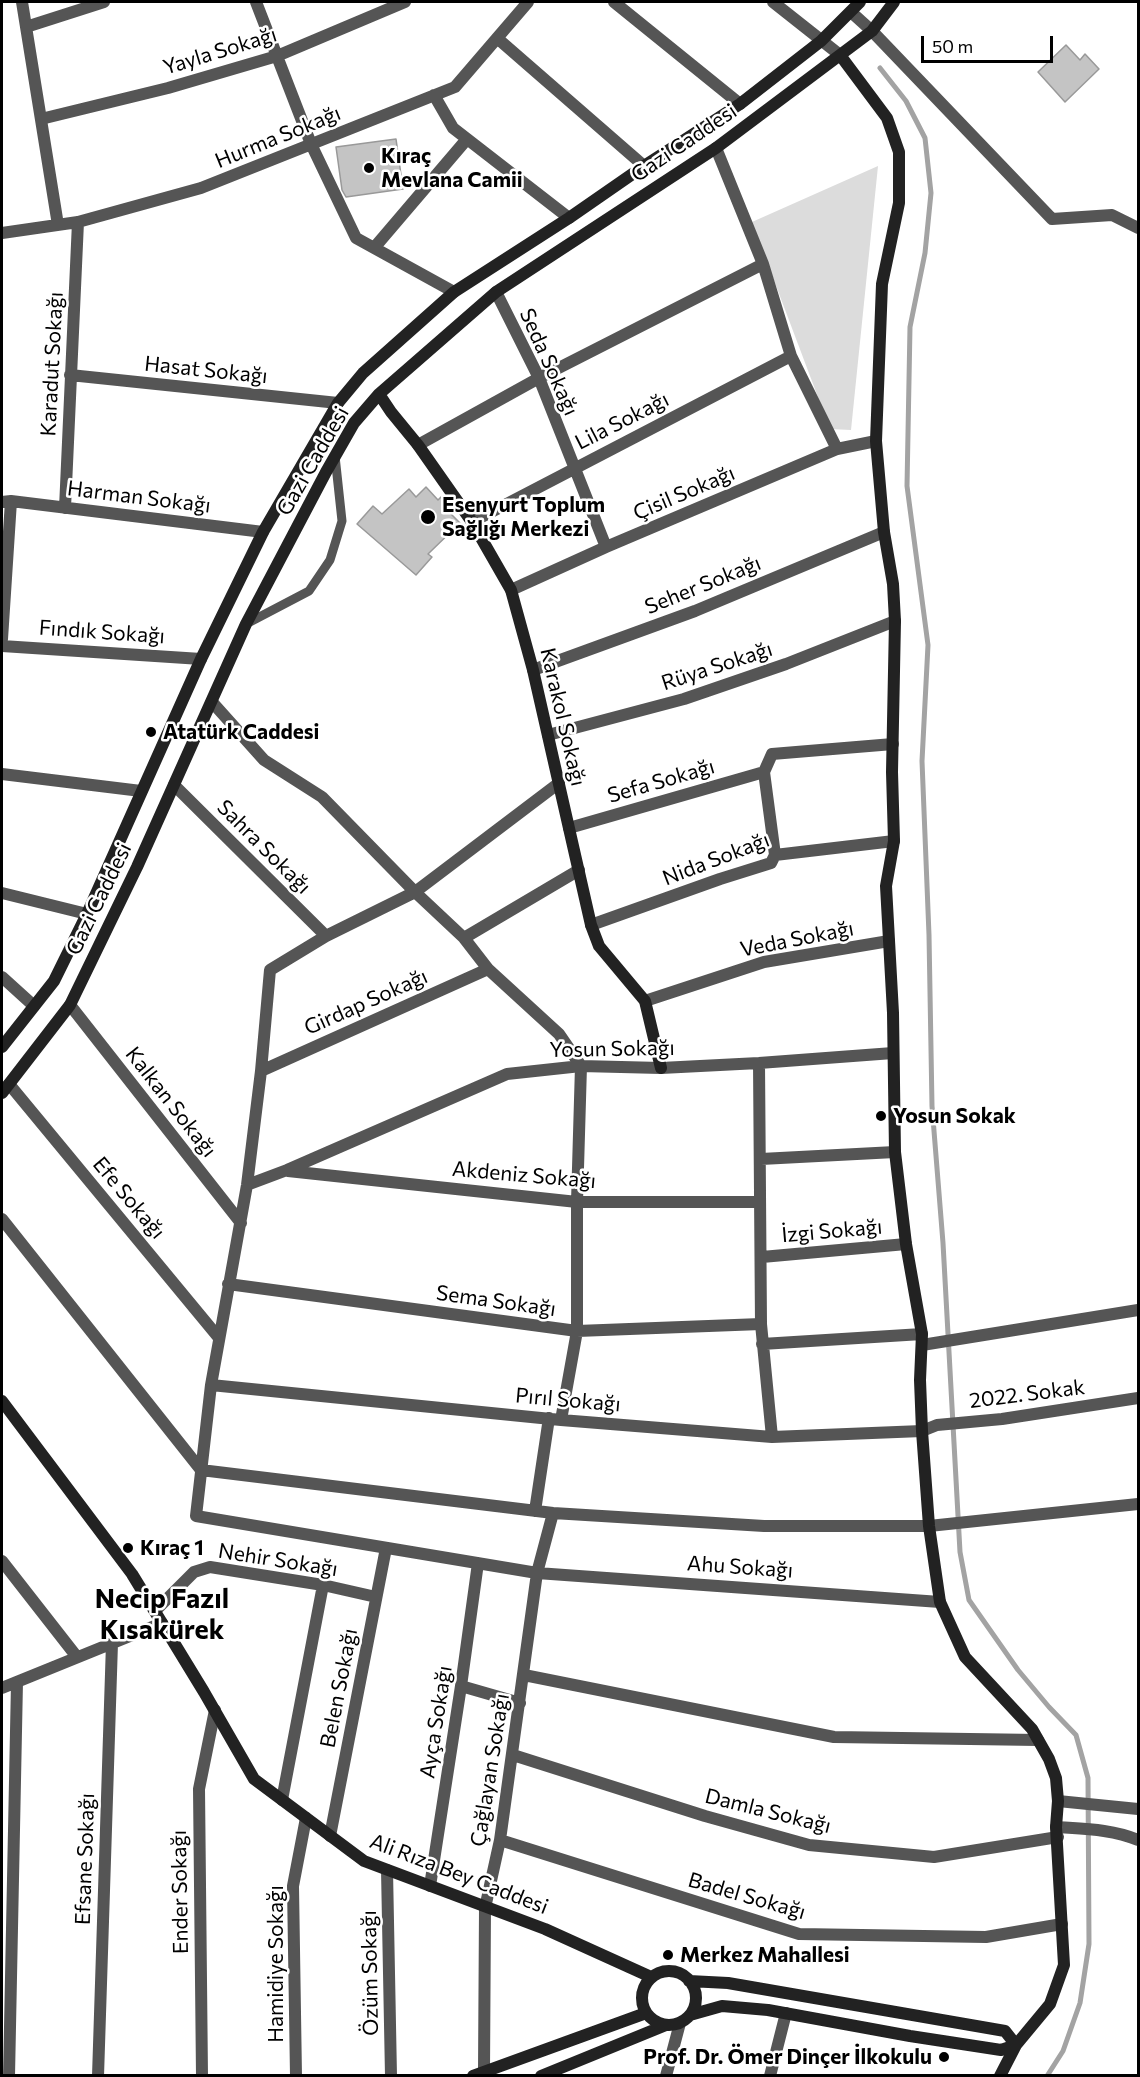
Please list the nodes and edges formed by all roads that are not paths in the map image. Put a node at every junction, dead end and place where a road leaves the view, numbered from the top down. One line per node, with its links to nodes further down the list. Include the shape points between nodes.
1 (22, 2): 11 (street)
2 (104, 2): 11 (street)
3 (256, 2): 16 (street)
4 (405, 2): 16 (street, Yayla Sokağı)
5 (526, 2): 13 (street, Hurma Sokağı)
6 (614, 2): 18 (street)
7 (773, 2): 14 (street)
8 (860, 2): 10 (street, Gazi Caddesi)
9 (894, 2): 12 (street, Gazi Caddesi)
10 (851, 12): 12 (street); 14 (street, Gazi Caddesi)
11 (26, 27): 19 (street)
12 (872, 31): 15 (street, Gazi Caddesi); 27 (street, via 1052,219 1112,214)
13 (496, 38): 17 (street, Hurma Sokağı, via 455,87); 23 (street)
14 (820, 41): 15 (street); 18 (street, Gazi Caddesi)
15 (840, 55): 22 (street, Gazi Caddesi); 38 (street, via 886,118 899,152 899,203 882,284)
16 (277, 56): 19 (street, Yayla Sokağı); 21 (street)
17 (434, 95): 20 (street, via 453,128); 21 (street, Hurma Sokağı)
18 (740, 104): 23 (street, Gazi Caddesi)
19 (41, 119): 26 (street)
20 (467, 139): 24 (street); 29 (street)
21 (311, 144): 25 (street, Hurma Sokağı, via 201,188); 29 (street, via 356,238)
22 (716, 148): 30 (street); 32 (street, Gazi Caddesi)
23 (644, 166): 24 (street, Gazi Caddesi)
24 (569, 218): 31 (street, Gazi Caddesi)
25 (78, 222): 26 (street, Hurma Sokağı); 34 (street, Karadut Sokağı)
26 (58, 225): 28 (street, Hurma Sokağı)
27 (1138, 228)
28 (2, 233)
29 (374, 248): 31 (street)
30 (763, 264): 33 (street); 35 (street)
31 (454, 292): 37 (street, Gazi Caddesi, via 363,373)
32 (496, 292): 35 (street, Seda Sokağı); 36 (street, Gazi Caddesi)
33 (791, 356): 40 (street); 42 (street, Lila Sokağı)
34 (70, 375): 37 (street, Hasat Sokağı); 44 (street, Karadut Sokağı)
35 (539, 378): 39 (street); 42 (street, Seda Sokağı)
36 (379, 394): 39 (street, Karakol Sokağı); 41 (street, Gazi Caddesi, via 354,423)
37 (338, 403): 46 (street, Gazi Caddesi)
38 (876, 441): 40 (street, Çisil Sokağı); 47 (street)
39 (418, 445): 45 (street, Karakol Sokağı)
40 (837, 449): 48 (street, Çisil Sokağı)
41 (335, 456): 51 (street, Gazi Caddesi); 51 (lane, via 342,521 330,560 309,591)
42 (574, 469): 45 (street, Lila Sokağı); 48 (street, Seda Sokağı)
43 (6, 501): 44 (street, Harman Sokağı); 52 (street)
44 (65, 508): 46 (street, Harman Sokağı)
45 (472, 522): 49 (street, Karakol Sokağı)
46 (263, 532): 54 (street, Gazi Caddesi)
47 (884, 532): 50 (street); 55 (street, Seher Sokağı, via 695,611)
48 (606, 548): 49 (street, Çisil Sokağı)
49 (511, 590): 55 (street, Karakol Sokağı)
50 (895, 621): 57 (street, Rüya Sokağı, via 684,699); 58 (street)
51 (246, 624): 56 (street, Gazi Caddesi)
52 (2, 639)
53 (2, 646): 54 (street, Fındık Sokağı)
54 (201, 659): 63 (street, Gazi Caddesi)
55 (533, 670): 57 (street, Karakol Sokağı)
56 (212, 702): 62 (street, Gazi Caddesi); 68 (street, via 264,760 322,797)
57 (548, 735): 61 (street, Karakol Sokağı)
58 (893, 744): 59 (street, via 772,754); 65 (street)
59 (764, 772): 64 (street, Sefa Sokağı); 66 (street)
60 (2, 774): 63 (street)
61 (559, 783): 64 (street, Karakol Sokağı); 68 (street)
62 (174, 785): 72 (street, Sahra Sokağı); 78 (street, Gazi Caddesi)
63 (141, 791): 70 (street, Gazi Caddesi)
64 (569, 828): 67 (street, Karakol Sokağı)
65 (894, 841): 66 (street, Nida Sokağı); 74 (street, via 886,886)
66 (775, 855): 71 (street, Nida Sokağı, via 771,863)
67 (579, 870): 71 (street, Karakol Sokağı); 73 (street)
68 (415, 892): 72 (street); 73 (street)
69 (2, 893): 70 (street)
70 (87, 914): 79 (street, Gazi Caddesi, via 54,981)
71 (591, 925): 77 (street, Karakol Sokağı, via 599,946)
72 (326, 936): 85 (street, via 270,970)
73 (464, 938): 75 (street)
74 (889, 941): 77 (street, Veda Sokağı, via 764,962); 81 (street)
75 (488, 969): 83 (street, via 559,1034); 85 (street, Girdap Sokağı)
76 (2, 977): 79 (street)
77 (645, 1001): 84 (street, Karakol Sokağı)
78 (70, 1005): 86 (street, Gazi Caddesi); 94 (street, Kalkan Sokağı)
79 (34, 1006): 80 (street, Gazi Caddesi)
80 (2, 1047)
81 (893, 1053): 82 (street, Yosun Sokağı); 87 (street)
82 (759, 1063): 84 (street, Yosun Sokağı); 88 (street)
83 (581, 1066): 84 (street, Yosun Sokağı); 89 (street, Yosun Sokağı, via 507,1074); 91 (street)
84 (661, 1068)
85 (261, 1071): 90 (street)
86 (5, 1088): 101 (street, Efe Sokağı)
87 (895, 1152): 88 (street); 95 (street)
88 (761, 1159): 92 (street)
89 (287, 1170): 90 (street, Yosun Sokağı); 91 (street, Akdeniz Sokağı)
90 (247, 1185): 94 (street)
91 (577, 1202): 92 (street, Akdeniz Sokağı); 100 (street)
92 (759, 1202): 96 (street)
93 (2, 1219): 110 (street)
94 (241, 1223): 97 (street)
95 (906, 1244): 96 (street, İzgi Sokağı); 102 (street)
96 (762, 1257): 99 (street)
97 (228, 1284): 100 (street, Sema Sokağı); 101 (street)
98 (1138, 1310): 102 (street, via 964,1339)
99 (761, 1324): 100 (street, Sema Sokağı); 103 (street)
100 (577, 1331): 107 (street)
101 (219, 1338): 104 (street)
102 (926, 1341): 103 (street); 108 (street, via 920,1380)
103 (762, 1344): 109 (street)
104 (211, 1385): 107 (street, Pırıl Sokağı); 110 (street)
105 (1138, 1398): 108 (street, 2022. Sokak, via 937,1425)
106 (2, 1401): 122 (street, Ali Rıza Bey Caddesi, via 132,1574)
107 (555, 1419): 109 (street, Pırıl Sokağı); 112 (street)
108 (922, 1431): 109 (street, Pırıl Sokağı); 114 (street)
109 (772, 1437)
110 (201, 1470): 112 (street); 115 (street, Ahu Sokağı, via 196,1516)
111 (1138, 1504): 114 (street)
112 (535, 1510): 113 (street)
113 (553, 1513): 114 (street, via 764,1526); 118 (street, Çağlayan Sokağı)
114 (934, 1525): 121 (street)
115 (386, 1548): 117 (street, Ahu Sokağı); 120 (street, Belen Sokağı)
116 (2, 1561): 125 (street)
117 (478, 1563): 118 (street, Ahu Sokağı); 128 (street, Ayça Sokağı)
118 (537, 1573): 121 (street, Ahu Sokağı); 126 (street, Çağlayan Sokağı)
119 (323, 1585): 120 (street, Nehir Sokağı); 122 (street, Nehir Sokağı, via 210,1567 194,1572); 134 (street)
120 (376, 1597): 139 (street, Belen Sokağı)
121 (940, 1602): 132 (street, via 964,1657)
122 (154, 1611): 123 (street, Ali Rıza Bey Caddesi)
123 (162, 1623): 124 (street); 131 (street, Ali Rıza Bey Caddesi)
124 (112, 1643): 125 (street); 156 (street, Efsane Sokağı)
125 (77, 1657): 127 (street)
126 (524, 1675): 130 (street, Çağlayan Sokağı); 132 (street, via 834,1737)
127 (17, 1682): 129 (street); 155 (street)
128 (461, 1686): 130 (street); 143 (street, Ayça Sokağı)
129 (2, 1688)
130 (520, 1703): 133 (street, Çağlayan Sokağı)
131 (215, 1710): 134 (street, Ali Rıza Bey Caddesi, via 254,1779); 157 (street, Ender Sokağı, via 199,1789)
132 (1038, 1740): 135 (street, via 1049,1759)
133 (513, 1755): 138 (street, Damla Sokağı, via 809,1845 934,1857); 140 (street, Çağlayan Sokağı)
134 (282, 1800): 137 (street, Ali Rıza Bey Caddesi)
135 (1062, 1802): 136 (street); 138 (street)
136 (1138, 1809)
137 (306, 1818): 139 (street, Ali Rıza Bey Caddesi); 158 (street, Hamidiye Sokağı, via 293,1886)
138 (1060, 1831): 141 (street, Damla Sokağı, via 1097,1830); 145 (street)
139 (330, 1836): 142 (street, Ali Rıza Bey Caddesi, via 364,1861)
140 (500, 1840): 144 (street, Çağlayan Sokağı); 145 (street, Badel Sokağı, via 799,1934 986,1937)
141 (1138, 1840)
142 (387, 1870): 143 (street, Ali Rıza Bey Caddesi); 159 (street, Özüm Sokağı)
143 (430, 1886): 144 (street, Ali Rıza Bey Caddesi)
144 (485, 1908): 146 (street, Ali Rıza Bey Caddesi, via 546,1929); 154 (street, Çağlayan Sokağı)
145 (1062, 1923): 152 (street, via 1064,1965 1050,2004)
146 (651, 1977): 147 (street, via 670,1971); 148 (street, via 642,1998)
147 (689, 1981): 150 (street, via 696,1998); 152 (street, via 728,1983 1005,2031)
148 (646, 2013): 151 (street); 154 (street)
149 (786, 2013): 150 (street, via 722,2006); 152 (street, via 993,2049); 162 (street)
150 (685, 2019): 151 (street); 161 (street)
151 (666, 2025): 153 (street)
152 (1016, 2045): 163 (street)
153 (571, 2070): 160 (street)
154 (479, 2073)
155 (9, 2076)
156 (98, 2076)
157 (202, 2076)
158 (296, 2076)
159 (391, 2076)
160 (541, 2076)
161 (666, 2076)
162 (770, 2076)
163 (1000, 2076)

